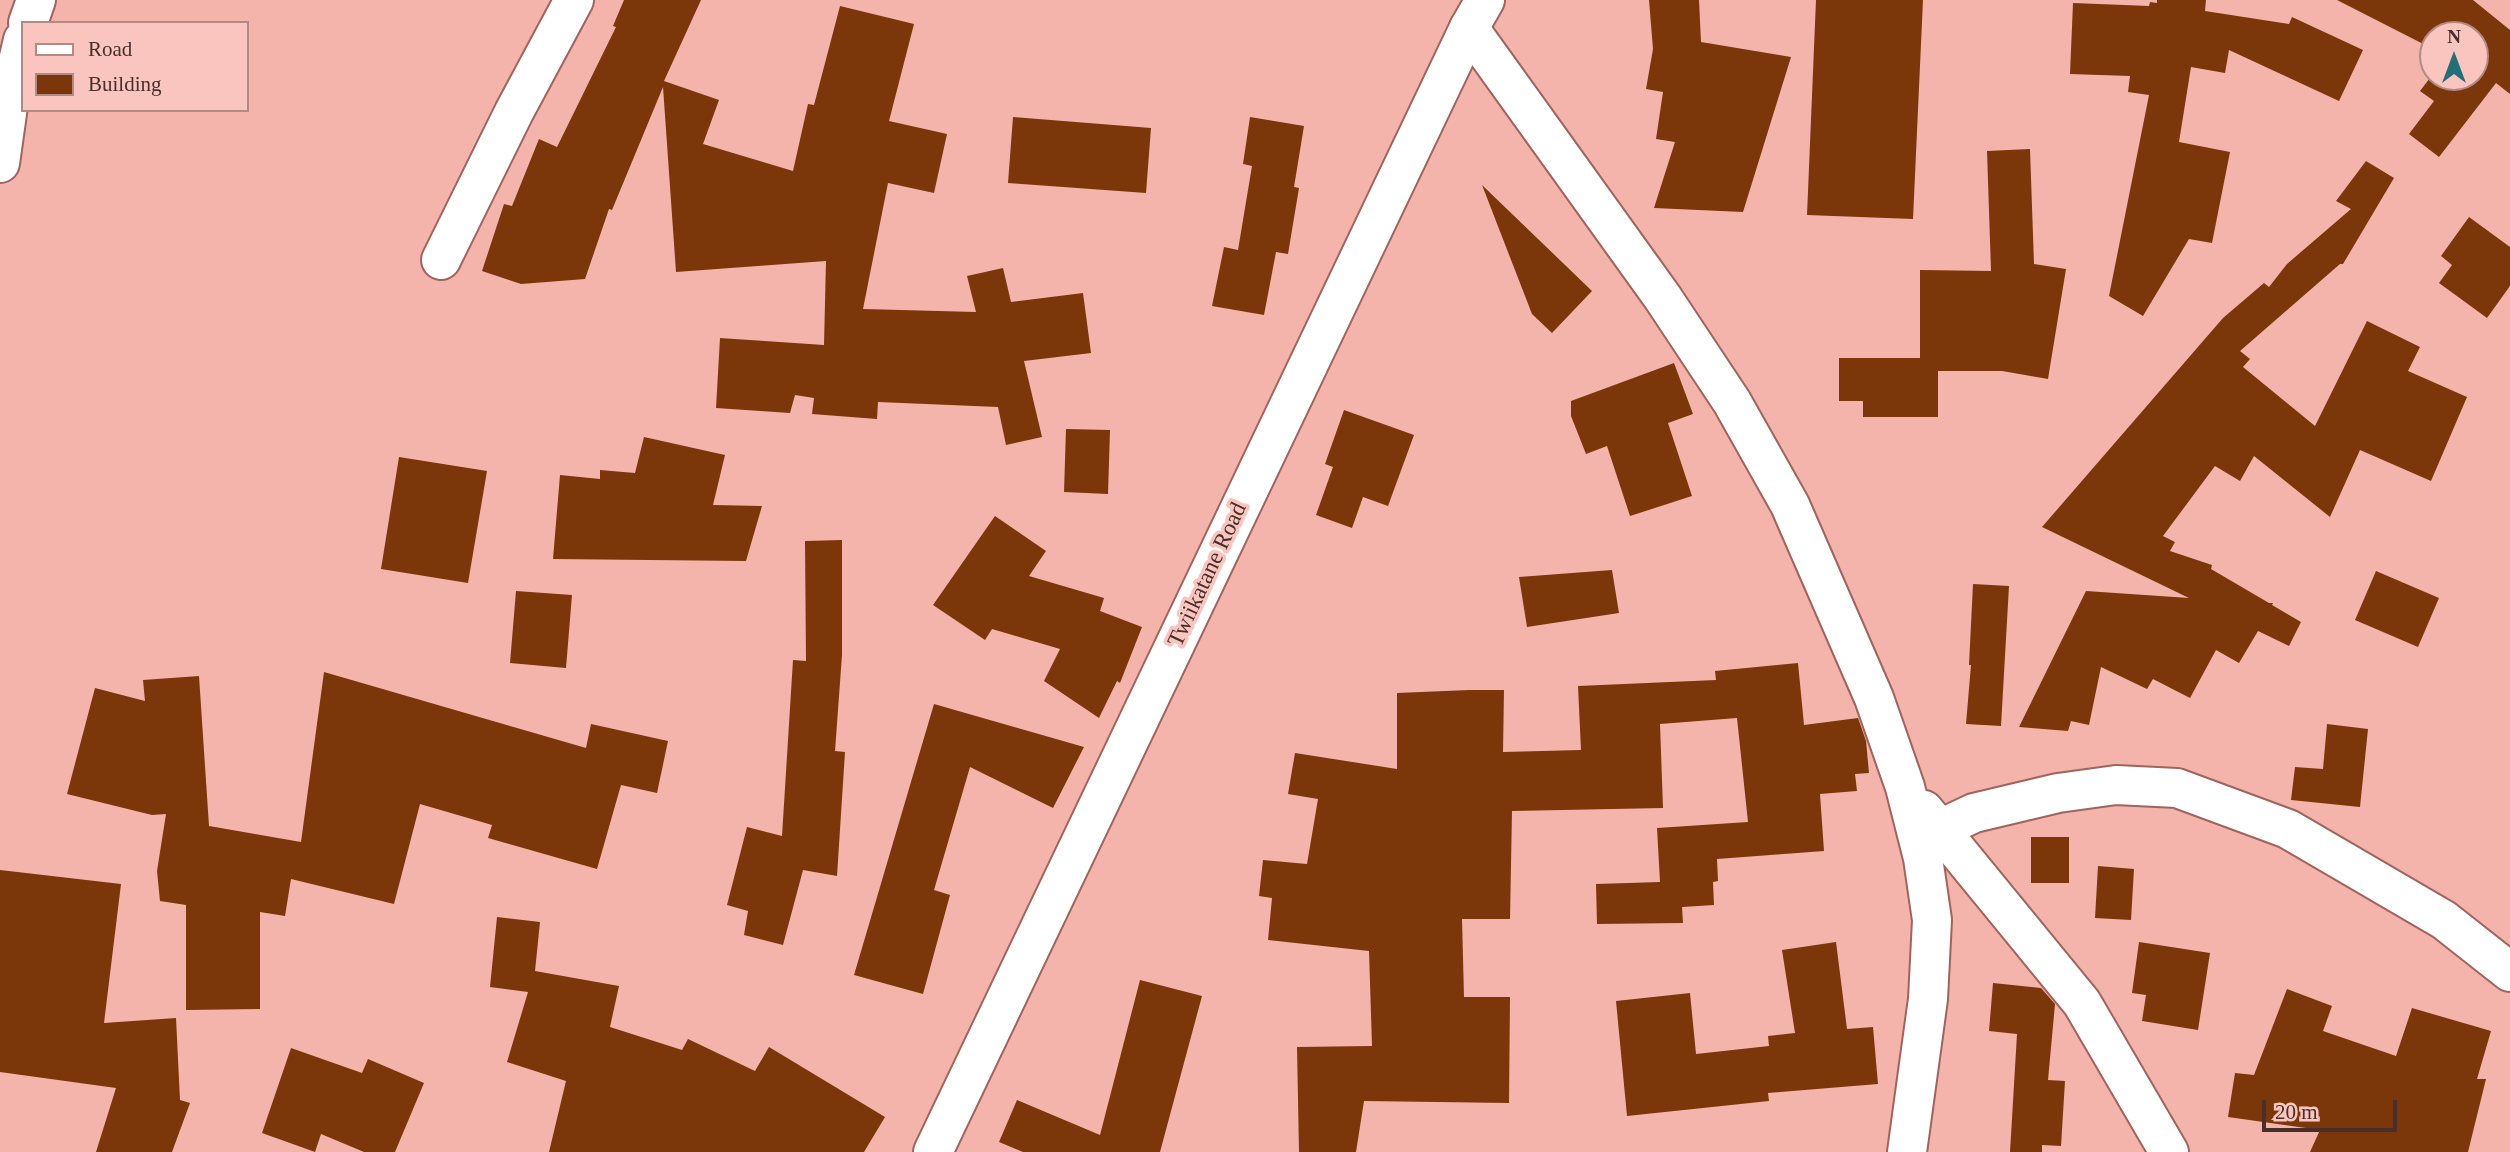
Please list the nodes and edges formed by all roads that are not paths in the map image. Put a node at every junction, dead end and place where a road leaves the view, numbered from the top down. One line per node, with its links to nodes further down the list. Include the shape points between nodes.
1 (36, 0): 4 (street)
2 (574, 0): 7 (street)
3 (1477, 14): 8 (street, via 1732,402 1790,505 1874,698); 11 (street, Twiikatane Road)
4 (29, 21)
5 (21, 48): 6 (street)
6 (0, 163)
7 (441, 260)
8 (1905, 787): 9 (street); 12 (street, via 1923,858 1932,920 1928,999)
9 (1940, 829): 10 (street, via 1974,813 2059,793 2116,785 2177,788 2288,828 2444,920); 13 (street, via 2082,1003)
10 (2510, 972)
11 (933, 1152)
12 (1907, 1152)
13 (2169, 1152)

